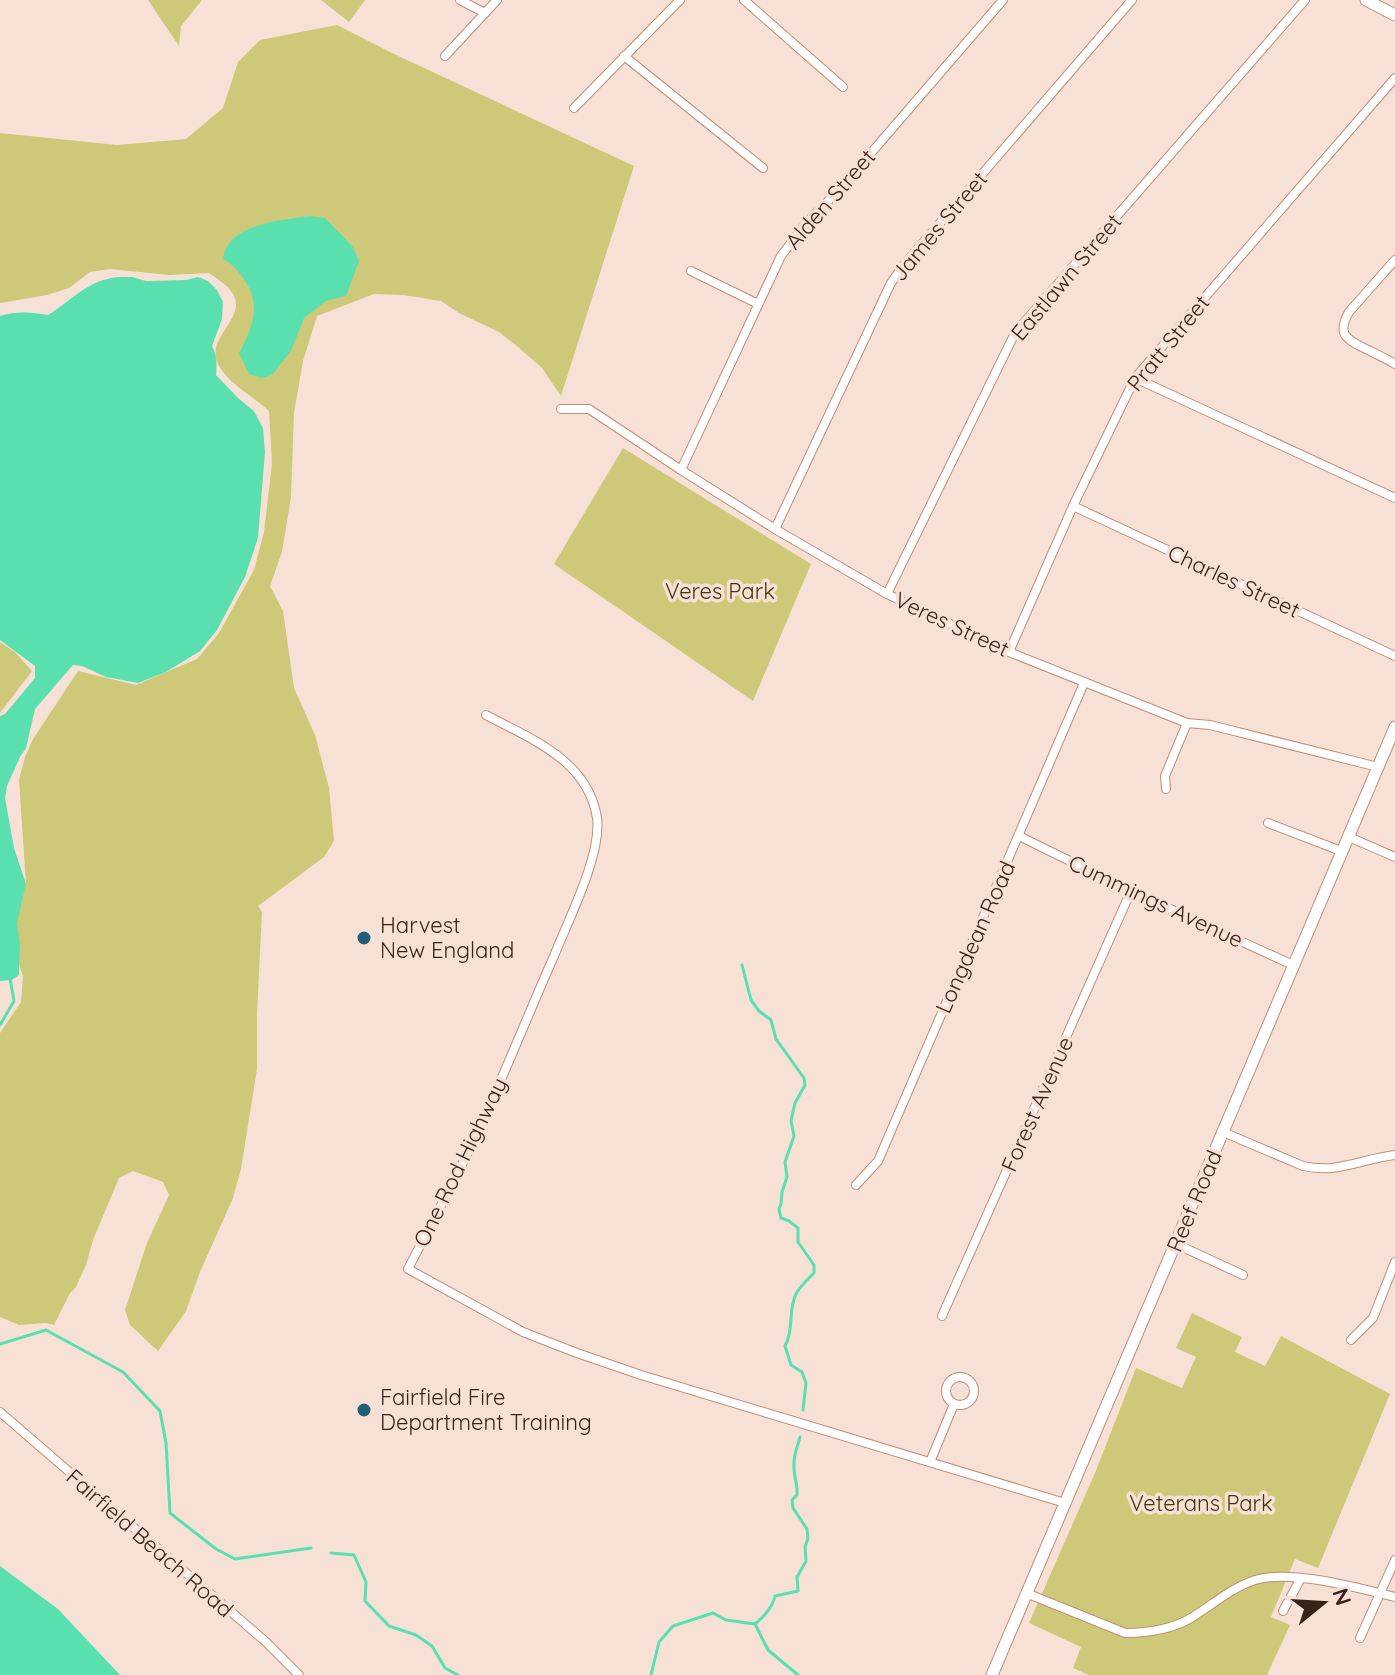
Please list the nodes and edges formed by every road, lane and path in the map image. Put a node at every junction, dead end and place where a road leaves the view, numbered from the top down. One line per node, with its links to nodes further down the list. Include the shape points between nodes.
1 (460, 0): 9 (street)
2 (497, 0): 9 (street)
3 (680, 0): 12 (street)
4 (744, 0): 14 (street)
5 (1003, 0): 19 (street, Alden Street, via 807,222 781,256)
6 (1132, 0): 26 (street, James Street, via 891,283)
7 (1305, 0): 27 (street, Eastlawn Street, via 1015,333)
8 (1366, 0): 10 (street)
9 (485, 13): 11 (street)
10 (1395, 15)
11 (445, 56)
12 (624, 56): 15 (street); 16 (street)
13 (1395, 78): 21 (street, Pratt Street)
14 (843, 87)
15 (574, 108)
16 (763, 168)
17 (1395, 260): 20 (street, via 1349,312 1343,330 1349,341)
18 (691, 271): 19 (street)
19 (758, 304): 23 (street, Alden Street)
20 (1395, 364)
21 (1135, 378): 24 (street); 25 (street, Pratt Street)
22 (561, 409): 23 (street, Veres Street, via 589,409)
23 (681, 470): 26 (street, Veres Street)
24 (1395, 498)
25 (1073, 506): 28 (street, Pratt Street); 29 (street, Charles Street)
26 (775, 529): 27 (street, Veres Street)
27 (887, 594): 28 (street, Veres Street)
28 (1009, 652): 30 (street, Veres Street)
29 (1395, 656)
30 (1084, 683): 32 (street, Veres Street); 37 (street, Longdean Road)
31 (486, 715): 53 (street, One Rod Highway, via 555,752 576,773 596,817 595,848 476,1135 408,1269 523,1332 577,1353)
32 (1187, 723): 34 (street, Veres Street); 35 (street, via 1165,776)
33 (1395, 727): 34 (street, Reef Road)
34 (1378, 767): 38 (street, Reef Road)
35 (1166, 789)
36 (1268, 823): 39 (street)
37 (1019, 836): 41 (street, Cummings Avenue); 45 (street, Longdean Road, via 878,1161)
38 (1349, 837): 39 (street, Reef Road); 40 (street)
39 (1341, 851): 42 (street, Reef Road)
40 (1395, 857)
41 (1131, 891): 42 (street, Cummings Avenue); 49 (street, Forest Avenue)
42 (1293, 965): 43 (street, Reef Road)
43 (1223, 1132): 44 (street, via 1316,1169); 46 (street, Reef Road)
44 (1395, 1155)
45 (856, 1185)
46 (1176, 1244): 48 (street); 54 (street, Reef Road)
47 (1395, 1262): 50 (street, via 1373,1318)
48 (1243, 1275)
49 (942, 1316)
50 (1351, 1340)
51 (954, 1404): 53 (street)
52 (0, 1412): 62 (street, Fairfield Beach Road)
53 (930, 1462): 54 (street, One Rod Highway)
54 (1065, 1503): 57 (street, Reef Road)
55 (1395, 1560): 58 (street)
56 (1301, 1578): 57 (street, via 1258,1579 1188,1620 1142,1633 1125,1633); 58 (street); 60 (street)
57 (1026, 1593): 63 (street, Reef Road)
58 (1379, 1593): 59 (street); 61 (street)
59 (1395, 1597)
60 (1283, 1611)
61 (1360, 1638)
62 (299, 1675)
63 (992, 1675)

